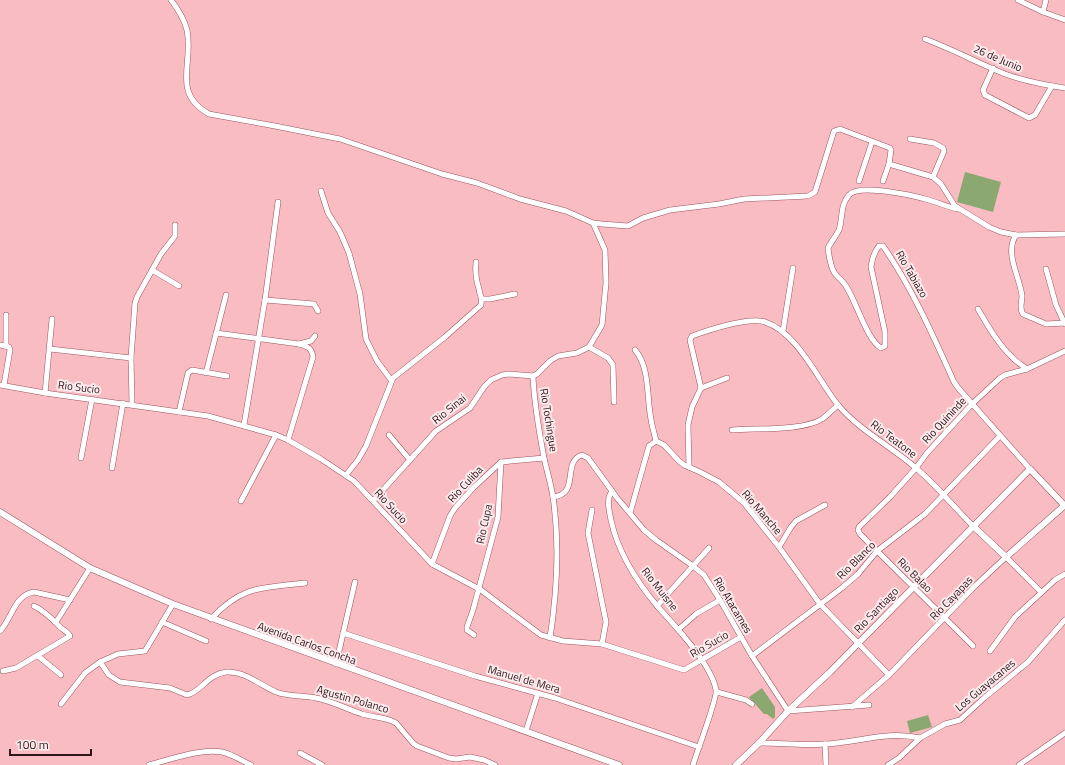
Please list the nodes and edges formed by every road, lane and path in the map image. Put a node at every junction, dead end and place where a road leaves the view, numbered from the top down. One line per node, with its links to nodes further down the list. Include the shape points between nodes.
1 (171, 0): 19 (street, via 187,30 188,94 193,102 208,114 340,139 520,199 566,211)
2 (1018, 0): 4 (street)
3 (1046, 0): 4 (street)
4 (1043, 12): 5 (street)
5 (1065, 20)
6 (925, 39): 7 (street, 26 de Junio)
7 (993, 68): 8 (street, 26 de Junio, via 1004,74); 8 (street, via 983,90 985,95 1029,118 1035,115)
8 (1052, 86): 9 (street, 26 de Junio)
9 (1065, 88)
10 (910, 139): 13 (street, via 934,143 944,148)
11 (872, 142): 12 (street, via 890,148); 14 (street); 19 (street, via 840,129 834,131 814,192 808,196 744,199 670,210 643,218 628,226)
12 (889, 164): 13 (street); 15 (street)
13 (933, 177): 18 (street, via 941,184 953,204)
14 (859, 181)
15 (883, 181)
16 (322, 191): 54 (street, via 328,213 349,253 360,294 366,339 377,361)
17 (278, 202): 31 (street)
18 (961, 210): 22 (street, via 1001,232); 63 (street, Rio Tabiazo, via 902,194 865,189 854,191 849,194 841,212 839,229 828,248 834,272 846,286 875,342 881,348 885,346 885,332 871,267 876,250 883,246 932,330 954,382)
19 (593, 223): 44 (street, via 605,250 606,283 602,325)
20 (175, 225): 26 (street, via 175,236)
21 (1065, 234): 22 (street)
22 (1016, 235): 36 (street, via 1012,245 1012,256 1022,297 1021,311 1046,324)
23 (476, 262): 30 (street, via 476,278)
24 (793, 268): 37 (street)
25 (1046, 269): 36 (street, via 1056,305)
26 (152, 270): 27 (street); 48 (street, via 135,303)
27 (179, 286)
28 (515, 294): 30 (street)
29 (226, 295): 38 (street)
30 (482, 299): 54 (street, via 478,310)
31 (265, 300): 33 (street, via 314,304); 40 (street)
32 (978, 309): 49 (street, via 1011,357)
33 (318, 310)
34 (6, 315): 43 (street)
35 (52, 319): 45 (street)
36 (1065, 324)
37 (783, 331): 56 (street, Rio Teatone, via 766,322 745,321 692,336 690,340); 62 (street, Rio Teatone)
38 (216, 333): 40 (street); 50 (street)
39 (315, 336): 41 (street, via 311,341)
40 (258, 339): 41 (street); 65 (street)
41 (299, 344): 70 (street, via 309,347 313,357)
42 (0, 345): 43 (street)
43 (6, 346): 55 (street, via 10,350)
44 (589, 347): 52 (street, Rio Tochingue, via 577,353 558,356); 59 (street, via 608,358 613,365)
45 (50, 349): 48 (street); 57 (street)
46 (635, 350): 71 (street, via 643,361)
47 (1065, 351): 49 (street, Rio Quininde)
48 (131, 358): 61 (street)
49 (1027, 369): 63 (street, Rio Quininde, via 1000,378)
50 (206, 373): 51 (street); 64 (street, via 192,370 188,373)
51 (227, 376)
52 (533, 376): 73 (street, Rio Tochingue); 74 (street, Rio Sinai, via 509,374 491,380 470,408 436,431)
53 (727, 378): 56 (street)
54 (391, 380): 80 (street, via 373,432 358,460)
55 (2, 385): 57 (street, Rio Sucio)
56 (702, 388): 76 (street, via 692,407 688,425)
57 (45, 393): 58 (street, Rio Sucio)
58 (92, 399): 60 (street, Rio Sucio); 72 (street)
59 (614, 402)
60 (123, 403): 61 (street, Rio Sucio); 77 (street)
61 (132, 404): 64 (street, Rio Sucio)
62 (838, 404): 66 (street, via 822,419 808,424); 78 (street, Rio Teatone, via 854,421)
63 (972, 404): 69 (street, Rio Tabiazo); 78 (street, Rio Quininde)
64 (179, 412): 65 (street, Rio Sucio)
65 (244, 425): 67 (street, Rio Sucio)
66 (732, 430)
67 (276, 435): 70 (street, Rio Sucio); 84 (street)
68 (389, 435): 74 (street)
69 (1000, 436): 79 (street, Rio Tabiazo); 82 (street, Rio Blanco)
70 (288, 440): 80 (street, Rio Sucio)
71 (656, 441): 76 (street, Rio Manche); 90 (street, via 648,450)
72 (81, 458)
73 (544, 458): 75 (street); 83 (street, Rio Tochingue)
74 (410, 460): 85 (street, Rio Sinai)
75 (501, 462): 97 (street, Rio Culiba, via 455,508); 104 (street, Rio Cupa, via 498,517)
76 (689, 467): 93 (street, Rio Manche, via 718,482 744,503)
77 (112, 468)
78 (916, 468): 82 (street, Rio Teatone); 92 (street, Rio Quininde, via 859,527)
79 (1030, 469): 87 (street, Rio Tabiazo); 91 (street, Rio Santiago)
80 (346, 475): 85 (street, Rio Sucio)
81 (612, 491): 83 (street, Rio Atacames, via 591,460 582,455 573,461 566,491); 90 (street, Rio Atacames); 111 (street, Rio Muisne, via 608,499 610,515 622,556)
82 (944, 496): 91 (street, Rio Teatone); 95 (street, Rio Blanco)
83 (553, 497): 122 (street, Rio Tochingue, via 557,541 556,586)
84 (241, 501)
85 (373, 501): 97 (street, Rio Sucio)
86 (825, 505): 93 (street, via 796,521)
87 (1065, 506): 96 (street, Rio Cayapas)
88 (592, 510): 125 (street, via 588,533 606,622)
89 (0, 512): 99 (street, Avenida Carlos Concha)
90 (630, 513): 98 (street, Rio Atacames, via 644,530)
91 (973, 526): 96 (street, Rio Teatone); 103 (street, Rio Santiago)
92 (860, 534): 95 (street, Rio Balao)
93 (779, 547): 109 (street, Rio Manche)
94 (709, 548): 98 (street)
95 (877, 551): 103 (street, Rio Balao); 109 (street, Rio Blanco, via 858,574)
96 (1006, 557): 105 (street, Rio Teatone); 112 (street, Rio Cayapas)
97 (432, 564): 104 (street, Rio Sucio)
98 (692, 566): 107 (street, Rio Atacames, via 704,575); 111 (street)
99 (90, 568): 106 (street); 108 (street, Avenida Carlos Concha)
100 (1065, 574): 105 (street)
101 (355, 582): 119 (street)
102 (305, 583): 113 (street, via 256,588 245,592)
103 (913, 587): 112 (street, Rio Balao); 124 (street, Rio Santiago)
104 (479, 589): 120 (street, Rio Cupa, via 467,627); 122 (street, Rio Sucio, via 535,632)
105 (1042, 592): 127 (street, via 1015,617)
106 (70, 600): 115 (street); 118 (street, via 29,593 17,603)
107 (720, 600): 117 (street, via 696,614); 121 (street, Rio Atacames)
108 (173, 604): 113 (street, Avenida Carlos Concha); 116 (street)
109 (820, 604): 124 (street, Rio Manche); 129 (street, Rio Blanco)
110 (34, 606): 115 (street)
111 (657, 606): 117 (street, Rio Muisne)
112 (945, 618): 126 (street, Rio Balao); 135 (street, Rio Cayapas)
113 (211, 619): 132 (street, Avenida Carlos Concha)
114 (1065, 620): 145 (street, Los Guayacanes, via 1028,662 960,720 945,724)
115 (56, 622): 128 (street, via 70,636)
116 (162, 622): 123 (street); 131 (street, via 145,651 118,654)
117 (679, 629): 130 (street, Rio Muisne)
118 (0, 631)
119 (343, 633): 132 (street); 137 (street, Manuel de Mera, via 475,676)
120 (474, 635)
121 (741, 637): 129 (street, Rio Atacames); 130 (street, Rio Sucio)
122 (550, 638): 125 (street, Rio Sucio)
123 (206, 641)
124 (858, 643): 135 (street, Rio Manche); 142 (street, Rio Santiago)
125 (602, 644): 130 (street, Rio Sucio, via 684,670)
126 (973, 646)
127 (990, 652)
128 (38, 656): 133 (street, via 16,668); 134 (street)
129 (752, 656): 142 (street, Rio Atacames)
130 (702, 660): 136 (street, Rio Muisne)
131 (100, 662): 138 (street, via 85,673); 153 (street, Agustin Polanco, via 109,675 120,682 170,688 187,695 215,675 234,672 282,694 316,698 392,721 415,744 449,758 470,757)
132 (336, 664): 143 (street, Avenida Carlos Concha)
133 (3, 671)
134 (61, 675)
135 (889, 675): 141 (street, Rio Cayapas)
136 (717, 692): 139 (street); 148 (street)
137 (538, 693): 143 (street); 148 (street, Manuel de Mera)
138 (61, 704)
139 (752, 704)
140 (869, 705): 141 (street)
141 (852, 707): 142 (street)
142 (788, 711): 146 (street, Rio Santiago)
143 (526, 731): 154 (street, Avenida Carlos Concha)
144 (1065, 733): 159 (street)
145 (920, 738): 147 (street, via 893,734); 158 (street, Los Guayacanes)
146 (759, 743): 147 (street); 156 (street, Rio Santiago)
147 (825, 744): 157 (street)
148 (699, 747): 155 (street)
149 (300, 753): 152 (street)
150 (149, 765): 151 (street, via 192,754 215,752 224,753)
151 (250, 765)
152 (322, 765)
153 (495, 765)
154 (619, 765)
155 (693, 765)
156 (736, 765)
157 (826, 765)
158 (888, 765)
159 (1019, 765)

